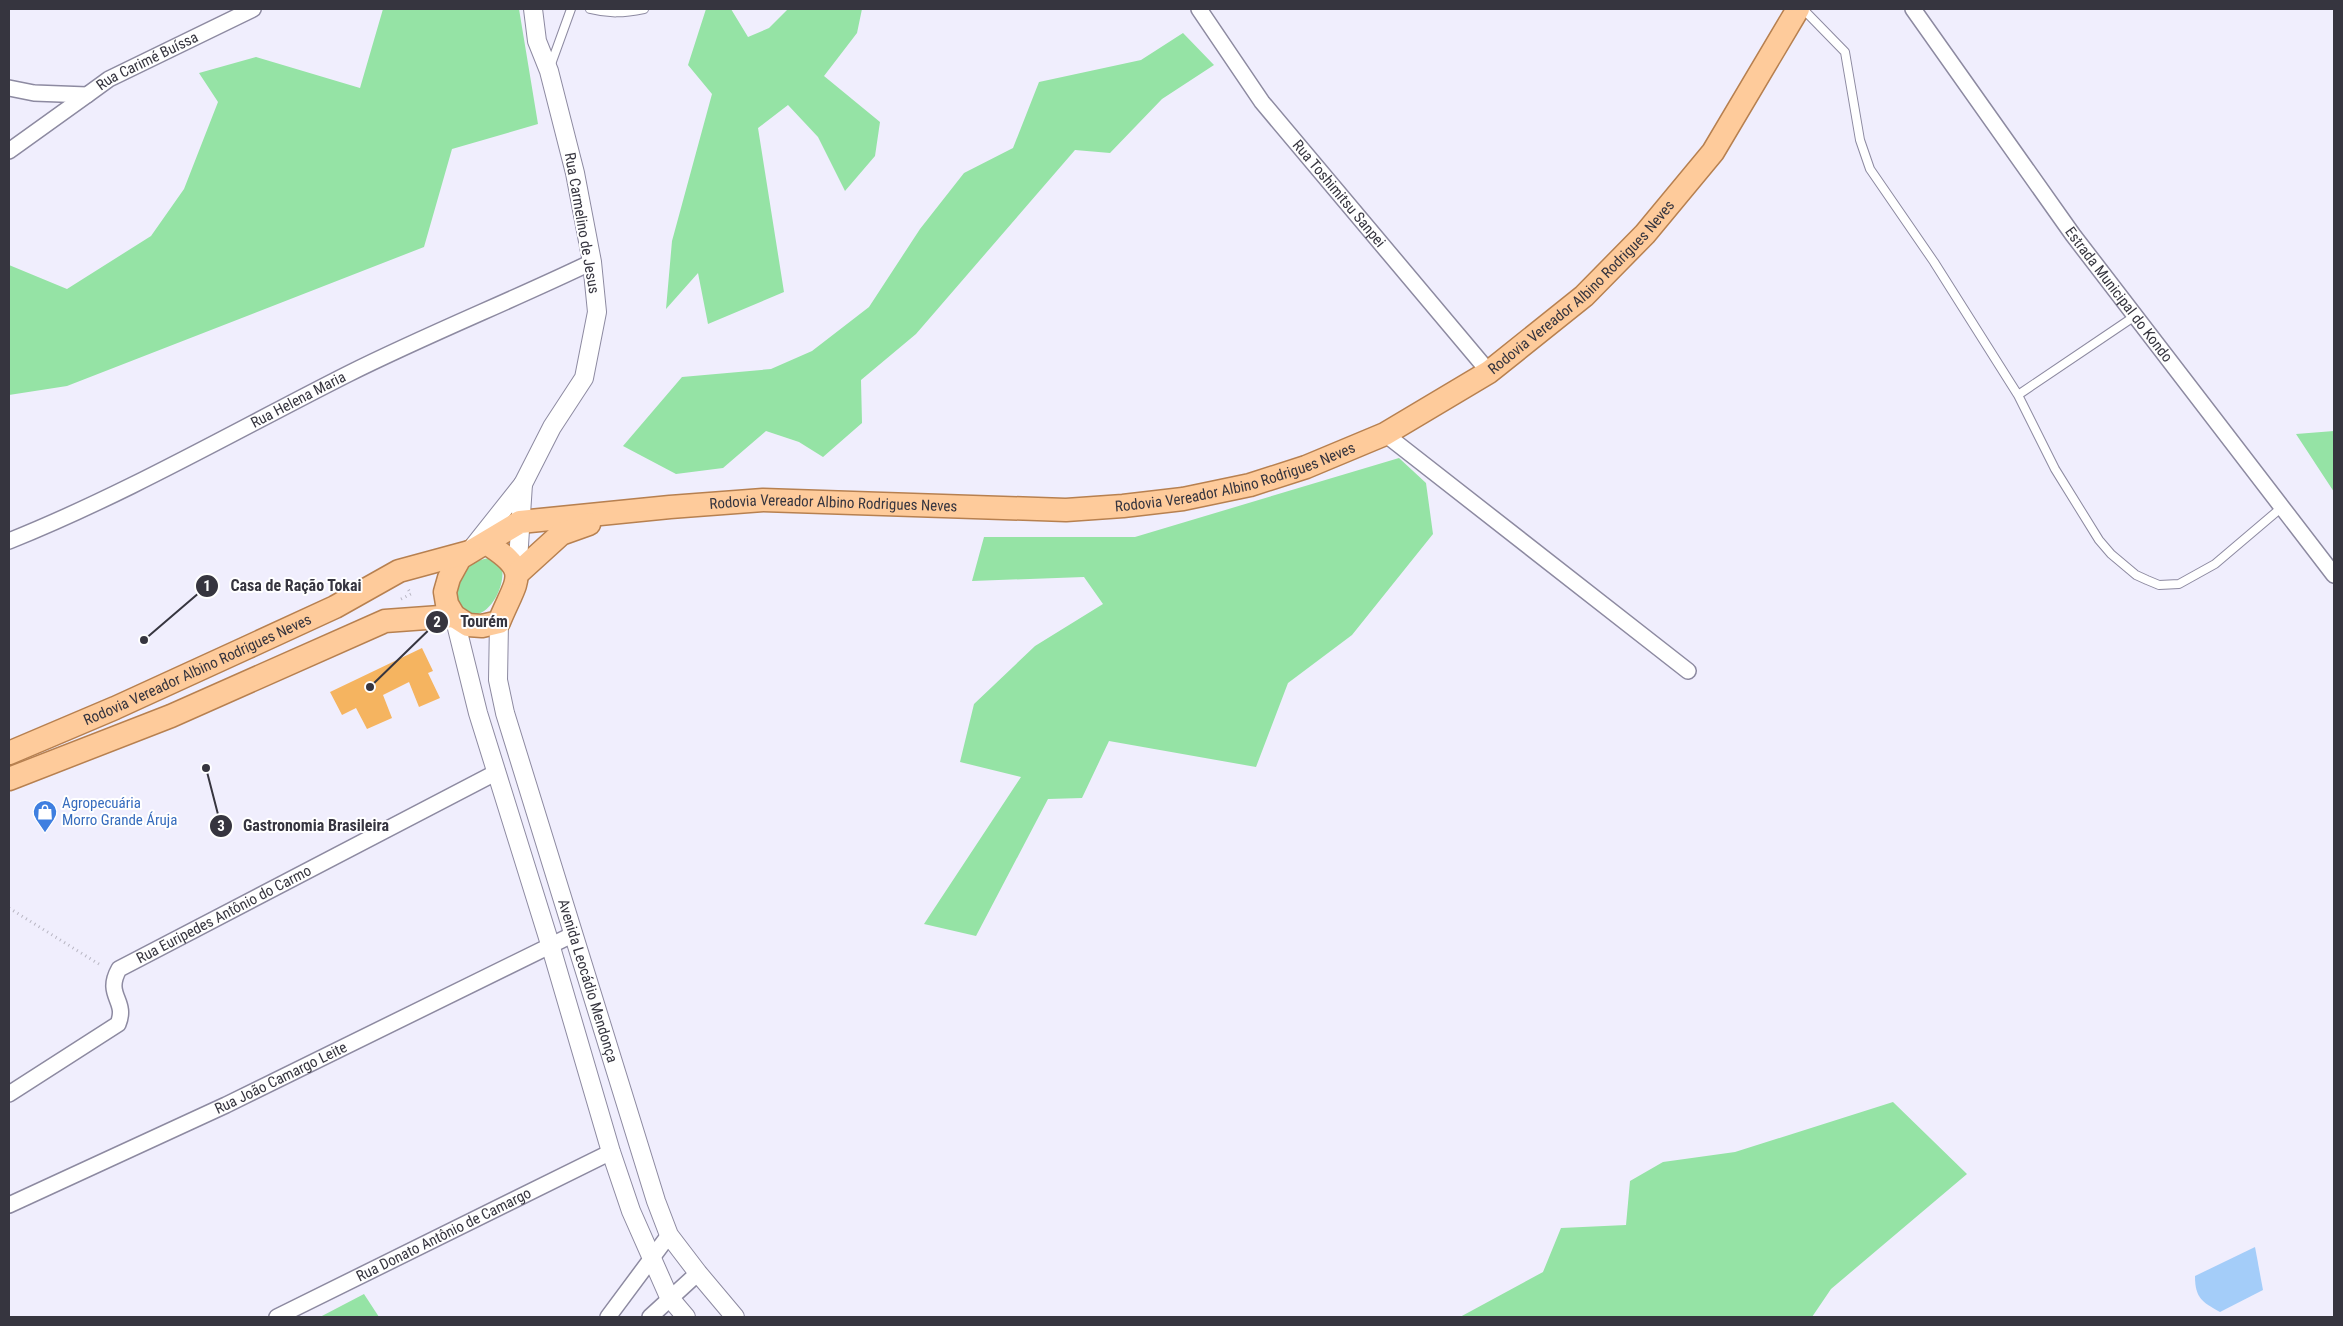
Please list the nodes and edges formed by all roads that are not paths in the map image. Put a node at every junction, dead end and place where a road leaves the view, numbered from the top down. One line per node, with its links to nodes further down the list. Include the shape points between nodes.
1 (253, 9): 12 (street, Rua Carimé Buíssa, via 109,79)
2 (533, 9): 10 (street, Rua Carmelino de Jesus, via 537,41)
3 (571, 9): 10 (lane)
4 (590, 9): 5 (lane, via 622,13)
5 (644, 9)
6 (1199, 9): 16 (street, Rua Toshimitsu Sanpei, via 1262,102)
7 (1798, 9): 16 (main road, Rodovia Vereador Albino Rodrigues Neves, via 1713,152 1684,189 1584,296)
8 (1803, 9): 17 (lane, via 1845,52 1860,140 1870,169 1934,262)
9 (1913, 9): 15 (street, Estrada Municipal do Kondo, via 2073,235)
10 (548, 71): 14 (street, Rua Carmelino de Jesus, via 575,173)
11 (9, 88): 12 (street, Rua Carimé Buíssa, via 34,93)
12 (86, 95): 13 (street)
13 (9, 151)
14 (592, 262): 19 (street, Rua Carmelino de Jesus, via 597,312 584,378 552,427); 23 (street, Rua Helena Maria, via 350,373 125,490)
15 (2135, 316): 17 (lane); 20 (street, Estrada Municipal do Kondo)
16 (1490, 372): 18 (main road, Rodovia Vereador Albino Rodrigues Neves)
17 (2018, 395): 20 (lane, via 2055,469 2099,540 2131,571 2147,580 2172,585 2208,568)
18 (1385, 434): 21 (main road, Rodovia Vereador Albino Rodrigues Neves, via 1306,467 1250,485 1183,499 1123,506 1066,510 763,500); 29 (street)
19 (523, 484): 22 (street, Rua Carmelino de Jesus); 24 (street, Rua Carmelino de Jesus)
20 (2281, 508): 26 (street, Estrada Municipal do Kondo)
21 (623, 512): 22 (main road, Rodovia Vereador Albino Rodrigues Neves); 25 (main road, via 560,534)
22 (520, 522): 24 (main road, Rodovia Vereador Albino Rodrigues Neves); 25 (street, Rua Carmelino de Jesus)
23 (9, 542)
24 (478, 547): 25 (main road, via 508,557 516,566); 27 (main road, via 460,558 445,592); 30 (main road, Rodovia Vereador Albino Rodrigues Neves, via 399,571 334,607 255,644)
25 (517, 575): 28 (main road)
26 (2334, 575)
27 (454, 616): 28 (main road, via 468,625); 31 (street, Avenida Leocádio Mendonça, via 468,676); 32 (main road, Rodovia Vereador Albino Rodrigues Neves, via 385,622 171,716)
28 (499, 622): 33 (street, Avenida Leocádio Mendonça, via 498,680 505,713)
29 (1688, 671)
30 (9, 753)
31 (498, 772): 34 (street, Avenida Leocádio Mendonça); 35 (street, Rua Euripedes Antônio do Carmo, via 119,969 112,987 122,1015 118,1024)
32 (9, 779)
33 (574, 934): 34 (street, Rua João Camargo Leite); 38 (street, Avenida Leocádio Mendonça, via 637,1143)
34 (550, 944): 36 (street, Avenida Leocádio Mendonça); 37 (street, Rua João Camargo Leite, via 226,1105)
35 (9, 1094)
36 (611, 1152): 39 (street, Avenida Leocádio Mendonça, via 631,1211); 43 (street, Rua Donato Antônio de Camargo)
37 (9, 1205)
38 (669, 1235): 39 (street); 40 (street, Avenida Leocádio Mendonça)
39 (652, 1258): 41 (street, Avenida Leocádio Mendonça); 44 (street)
40 (698, 1273): 41 (street); 46 (street, Avenida Leocádio Mendonça)
41 (669, 1297): 42 (street); 45 (street, Avenida Leocádio Mendonça)
42 (653, 1316)
43 (277, 1317)
44 (608, 1317)
45 (686, 1317)
46 (735, 1317)

